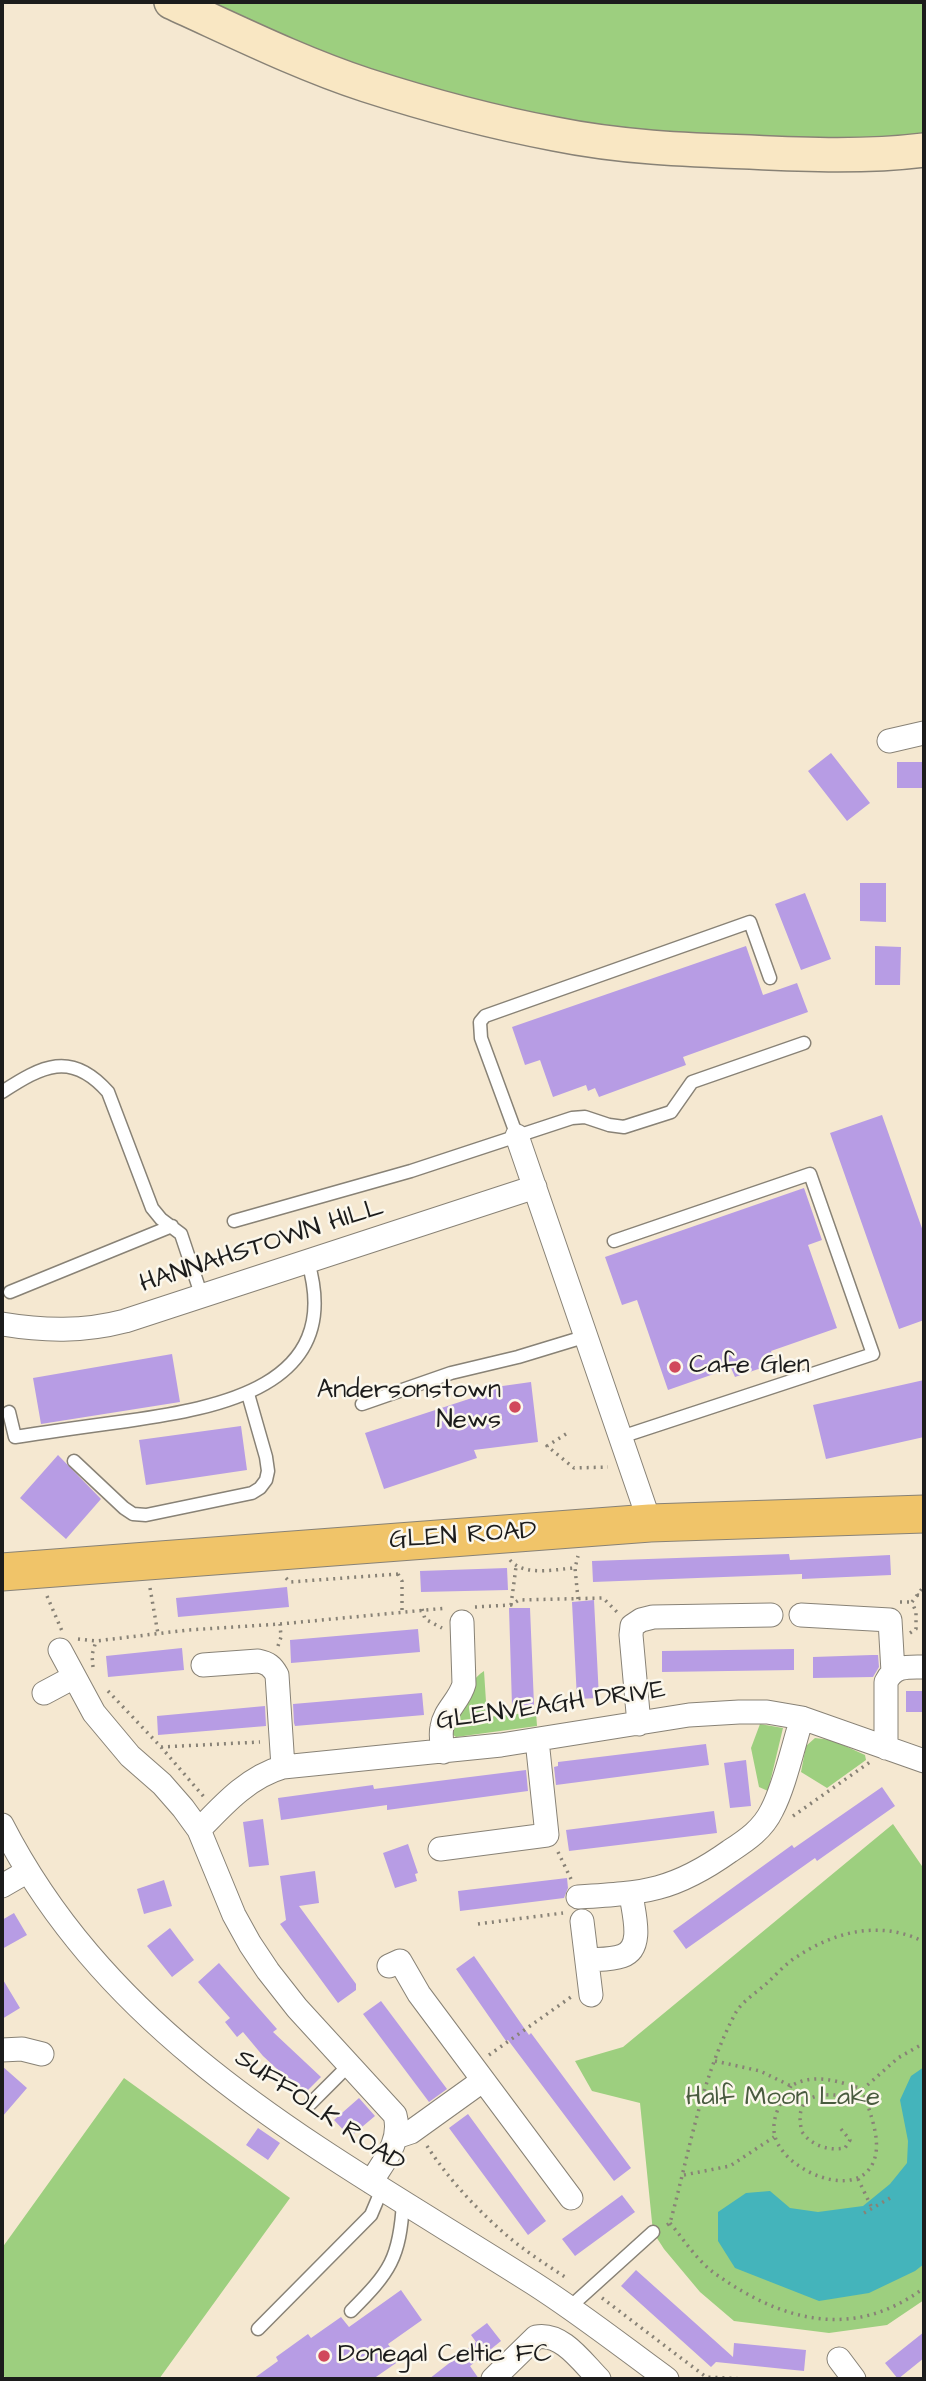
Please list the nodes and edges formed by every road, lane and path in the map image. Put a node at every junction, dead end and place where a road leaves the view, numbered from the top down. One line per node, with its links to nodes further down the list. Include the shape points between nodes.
1 (171, 2): 2 (main road, via 364,84 558,135 741,152 887,154)
2 (924, 150)
3 (924, 733): 4 (street)
4 (889, 741)
5 (770, 978): 8 (lane, via 750,922 485,1016 480,1022 481,1038)
6 (804, 1043): 8 (lane, via 692,1082 671,1112 659,1116 624,1127 585,1116)
7 (2, 1092): 11 (lane, via 48,1067 83,1071 98,1081 108,1093 152,1208)
8 (517, 1136): 9 (street); 10 (lane)
9 (535, 1187): 13 (street, HANNAHSTOWN HILL); 17 (street)
10 (234, 1221)
11 (173, 1226): 14 (lane); 15 (lane, via 181,1234)
12 (614, 1241): 22 (lane, via 810,1174 873,1354)
13 (308, 1262): 15 (street, HANNAHSTOWN HILL); 18 (lane, via 315,1293 306,1340 282,1371)
14 (10, 1292)
15 (202, 1297): 16 (street, HANNAHSTOWN HILL, via 105,1326 51,1331)
16 (2, 1324)
17 (587, 1336): 19 (lane, via 452,1373); 22 (street)
18 (248, 1394): 20 (lane, via 189,1412 15,1437); 23 (lane, via 268,1471 252,1493 133,1514)
19 (362, 1404)
20 (9, 1412)
21 (566, 1434): 24 (path, via 547,1446 574,1468)
22 (621, 1437): 24 (street)
23 (74, 1461)
24 (632, 1466): 26 (street)
25 (923, 1519): 26 (main road, GLEN ROAD)
26 (650, 1523): 28 (main road, GLEN ROAD)
27 (516, 1567): 33 (path)
28 (18, 1571): 46 (path)
29 (398, 1574): 36 (path)
30 (924, 1586): 31 (path)
31 (917, 1595): 32 (path); 44 (path, via 912,1602)
32 (924, 1596)
33 (511, 1605): 34 (path); 42 (path, via 519,1600 603,1598)
34 (483, 1607): 37 (path); 40 (path)
35 (422, 1609): 36 (path); 37 (path); 43 (path, via 425,1619)
36 (402, 1611): 41 (path)
37 (464, 1612): 61 (street, via 464,1685 441,1729)
38 (771, 1615): 42 (street, via 653,1617)
39 (801, 1615): 50 (street, via 890,1620)
40 (484, 1616)
41 (280, 1624): 45 (path); 47 (path)
42 (632, 1626): 56 (street)
43 (436, 1627)
44 (916, 1629)
45 (281, 1637)
46 (61, 1641): 47 (path); 52 (street)
47 (96, 1641): 51 (path, via 92,1655)
48 (203, 1665): 57 (street, via 258,1661 272,1667 277,1675)
49 (924, 1667): 50 (street)
50 (893, 1672): 60 (street, via 886,1682)
51 (97, 1676)
52 (74, 1677): 54 (street); 67 (street, via 108,1731)
53 (102, 1683): 59 (path)
54 (44, 1693)
55 (802, 1718): 56 (street, GLENVEAGH DRIVE, via 739,1712); 60 (street, GLENVEAGH DRIVE); 65 (street)
56 (639, 1724): 58 (street, GLENVEAGH DRIVE)
57 (281, 1740): 59 (path); 63 (street)
58 (537, 1740): 61 (street, GLENVEAGH DRIVE); 68 (street, via 547,1835)
59 (161, 1747): 64 (path)
60 (883, 1747): 62 (street, GLENVEAGH DRIVE); 65 (path, via 870,1762 795,1815)
61 (443, 1752): 63 (street, GLENVEAGH DRIVE)
62 (924, 1761)
63 (282, 1767): 64 (street, GLENVEAGH DRIVE, via 259,1777)
64 (216, 1811): 67 (street, GLENVEAGH DRIVE)
65 (764, 1824): 71 (street, via 753,1836 681,1882)
66 (2, 1825): 69 (street, SUFFOLK ROAD)
67 (200, 1830): 81 (street, via 250,1944 297,2008)
68 (440, 1849)
69 (28, 1871): 70 (street); 92 (street, SUFFOLK ROAD, via 95,1961 169,2037 270,2116)
70 (2, 1886)
71 (631, 1894): 72 (street); 76 (street, via 636,1941 631,1951)
72 (578, 1910): 73 (path); 76 (street)
73 (478, 1924)
74 (924, 1942): 80 (path, via 905,1934 853,1932 835,1936 796,1957 736,2011)
75 (390, 1966): 82 (street, via 400,1961)
76 (589, 1980): 82 (path)
77 (924, 2043): 84 (path, via 898,2058)
78 (2, 2050): 79 (street)
79 (42, 2054)
80 (715, 2061): 83 (path, via 760,2071); 90 (path)
81 (348, 2065): 86 (lane); 88 (street)
82 (477, 2074): 88 (street); 94 (street)
83 (791, 2085): 84 (path, via 822,2078); 89 (path, via 775,2117)
84 (863, 2089): 85 (path)
85 (865, 2100): 87 (path, via 820,2094 803,2107 802,2132 813,2142 836,2150 845,2148 850,2140); 91 (path, via 876,2152)
86 (310, 2104)
87 (841, 2129)
88 (406, 2133): 92 (street, via 393,2148); 100 (path, via 513,2241)
89 (775, 2137): 90 (path, via 730,2166); 91 (path, via 787,2156 817,2175)
90 (684, 2175): 99 (path, via 670,2223 716,2274 761,2301 825,2321 888,2309)
91 (858, 2179): 96 (path)
92 (376, 2186): 95 (street, SUFFOLK ROAD); 103 (lane, via 371,2215)
93 (892, 2197): 96 (path)
94 (570, 2198)
95 (403, 2202): 101 (street, SUFFOLK ROAD); 102 (lane, via 396,2256)
96 (872, 2208): 97 (path)
97 (864, 2213)
98 (653, 2232): 100 (lane)
99 (924, 2288)
100 (589, 2290): 101 (lane); 108 (path, via 706,2377)
101 (570, 2308): 107 (street, SUFFOLK ROAD)
102 (351, 2311)
103 (258, 2329)
104 (839, 2359): 109 (street)
105 (493, 2379): 106 (street, via 536,2337 545,2335 558,2339)
106 (599, 2379)
107 (667, 2379)
108 (745, 2379)
109 (854, 2379)

